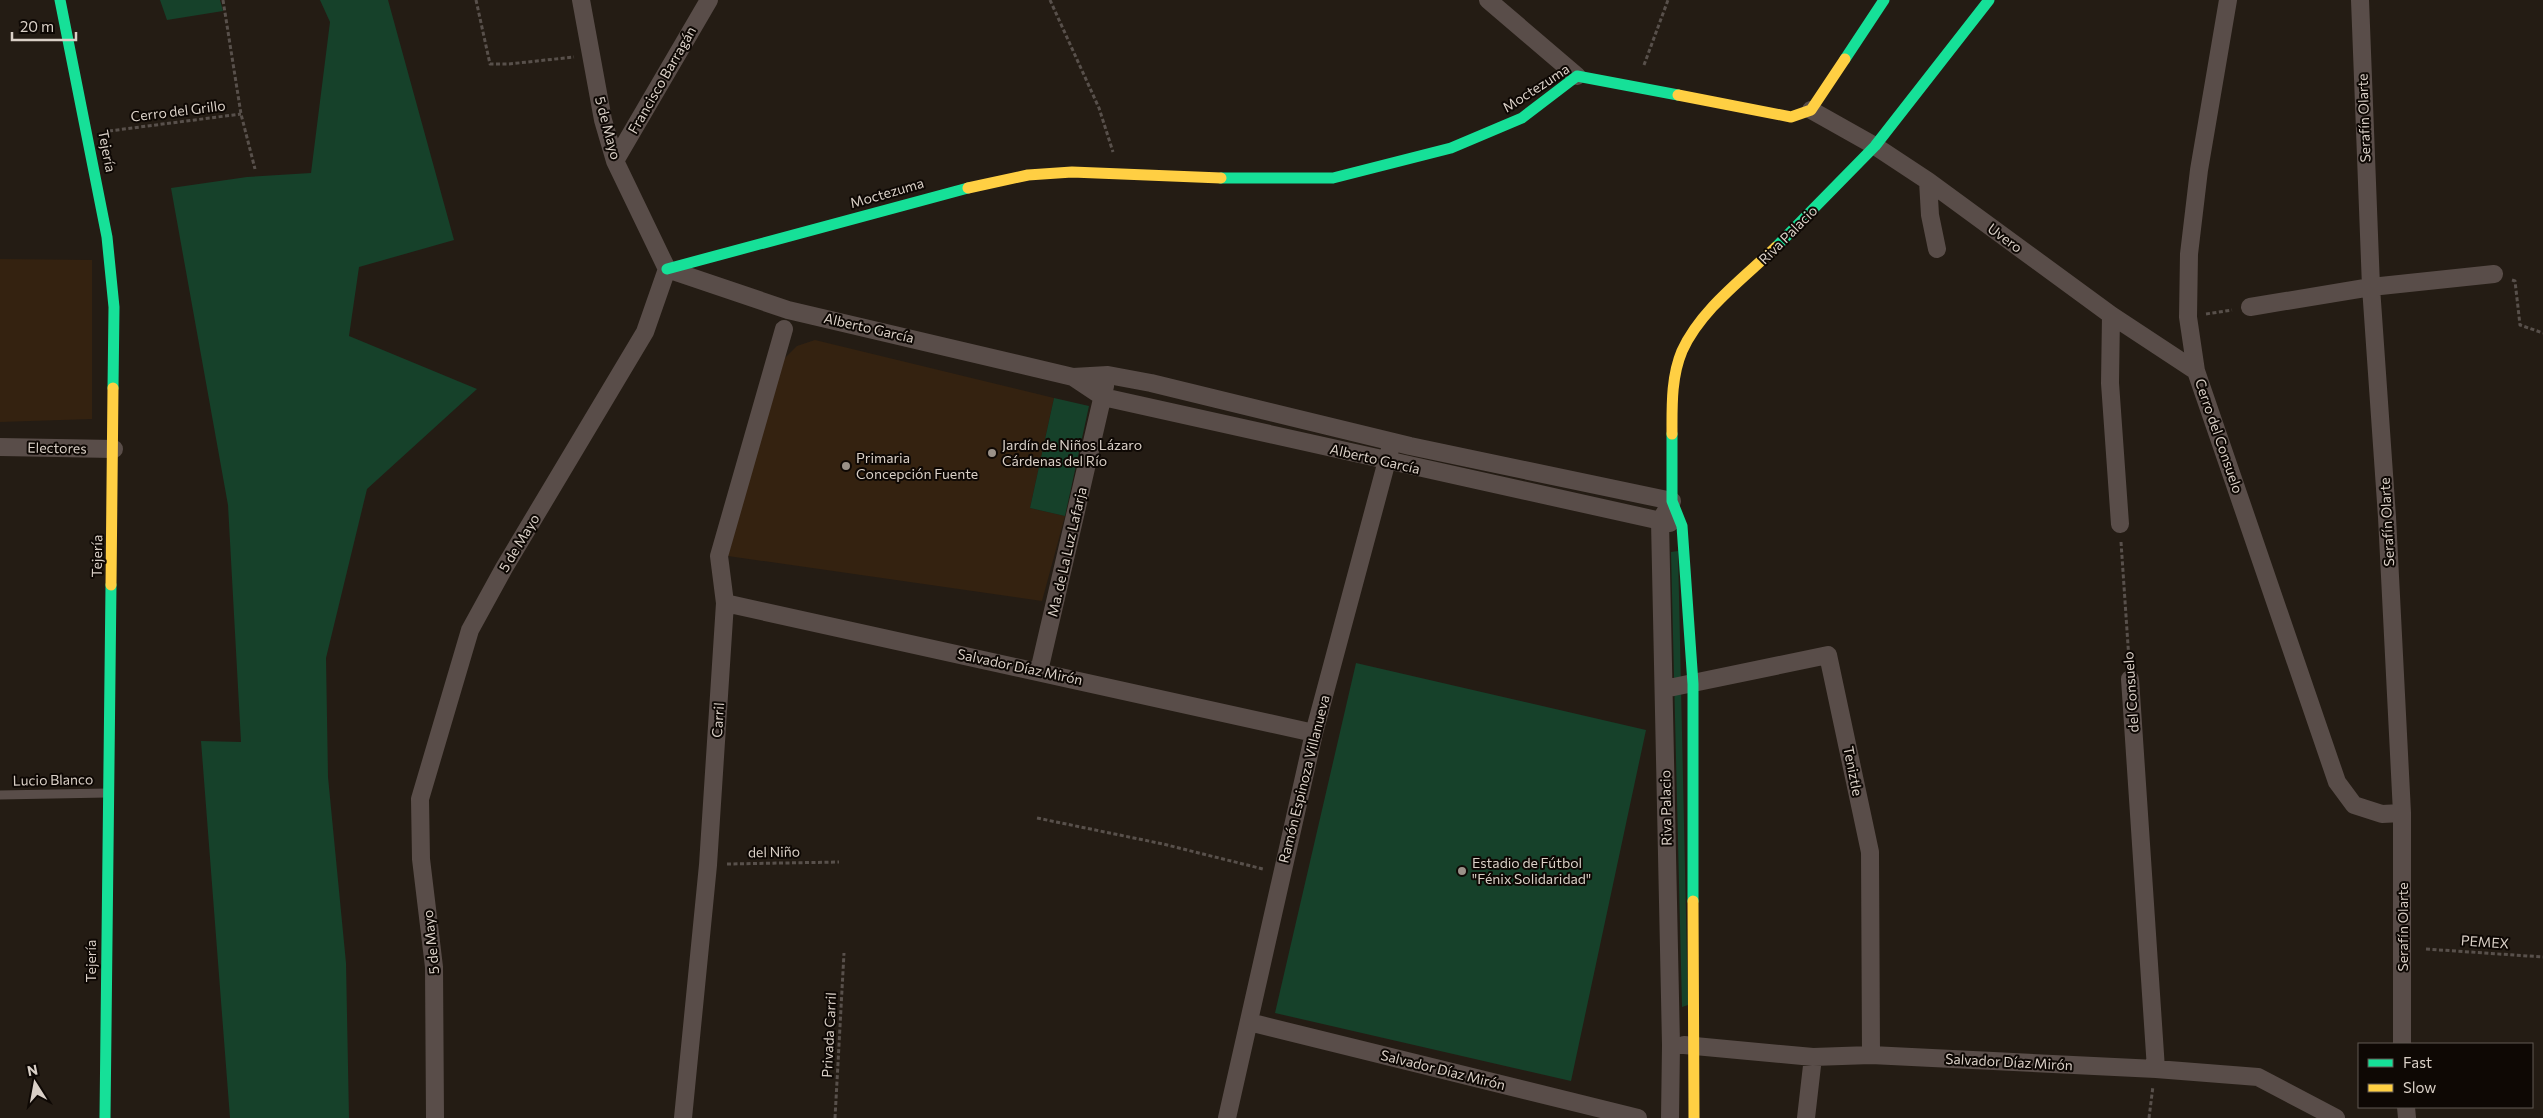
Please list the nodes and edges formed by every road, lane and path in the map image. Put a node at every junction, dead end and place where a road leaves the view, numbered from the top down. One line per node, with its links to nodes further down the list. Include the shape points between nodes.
1 (60, 0): 18 (street, Tejería)
2 (223, 0): 17 (path)
3 (476, 0): 13 (path, via 490,64)
4 (581, 0): 13 (street, 5 de Mayo)
5 (709, 0): 20 (street, Francisco Barragán)
6 (1050, 0): 22 (path, via 1099,108)
7 (1488, 0): 14 (street)
8 (1668, 0): 15 (path)
9 (1884, 0): 16 (street)
10 (1989, 0): 19 (street, Riva Palacio)
11 (2228, 0): 30 (street, Cerro del Consuelo, via 2199,170 2189,254)
12 (2360, 0): 27 (street, Serafín Olarte)
13 (591, 55): 20 (street, 5 de Mayo, via 603,120)
14 (1577, 76): 15 (street, Moctezuma); 22 (street, Moctezuma, via 1522,118 1460,144 1333,178 1241,179)
15 (1636, 87): 16 (street, Moctezuma, via 1791,117)
16 (1811, 110): 19 (street, Uvero)
17 (241, 114): 18 (path, Cerro del Grillo); 21 (path)
18 (88, 134): 39 (street, Tejería, via 107,237 114,307)
19 (1875, 146): 23 (street, Uvero); 41 (street, Riva Palacio, via 1703,318 1682,352 1672,396)
20 (615, 161): 25 (street, 5 de Mayo)
21 (255, 169)
22 (1119, 173): 25 (street, Moctezuma, via 1028,174 948,192)
23 (1928, 181): 24 (street); 29 (street, Uvero)
24 (1937, 249)
25 (667, 269): 35 (street, Alberto García, via 788,310); 69 (street, 5 de Mayo, via 645,332 470,630 420,799 422,859 434,967)
26 (2494, 274): 27 (street); 32 (path, via 2515,281 2520,325)
27 (2372, 287): 28 (street); 53 (street, Serafín Olarte)
28 (2250, 307): 30 (path)
29 (2111, 315): 33 (street, Uvero); 43 (street, via 2110,383)
30 (2188, 317): 33 (street, Cerro del Consuelo)
31 (784, 329): 45 (street, Carril, via 719,556)
32 (2543, 334)
33 (2196, 371): 53 (street, Cerro del Consuelo, via 2337,782 2354,805 2382,814)
34 (1108, 375): 35 (street, Alberto García); 36 (street, Ma. de La Luz Lafarja); 37 (street, Alberto García)
35 (1073, 377): 36 (street, Alberto García)
36 (1103, 397): 40 (street, Alberto García); 46 (street, Ma. de La Luz Lafarja)
37 (1392, 442): 40 (street, Ramón Espinoza Villanueva); 41 (street, Alberto García)
38 (0, 447): 39 (street, Electores)
39 (114, 449): 51 (street, Tejería)
40 (1388, 462): 42 (street, Alberto García); 50 (street, Ramón Espinoza Villanueva)
41 (1672, 501): 42 (street); 44 (street, Riva Palacio)
42 (1660, 521): 44 (street, Alberto García); 49 (street, Riva Palacio)
43 (2120, 524): 47 (path, del Consuelo)
44 (1682, 526): 48 (street, Riva Palacio)
45 (725, 603): 46 (street, Salvador Díaz Mirón); 56 (street, Carril)
46 (1039, 671): 50 (street, Salvador Díaz Mirón)
47 (2130, 679): 67 (street, del Consuelo)
48 (1693, 684): 49 (street, Teniztle); 64 (street, Riva Palacio); 65 (street, Teniztle, via 1828,656 1870,852)
49 (1664, 689): 63 (street, Riva Palacio)
50 (1314, 733): 57 (street, Ramón Espinoza Villanueva)
51 (107, 794): 52 (lane, Lucio Blanco); 68 (street, Tejería)
52 (0, 795)
53 (2402, 813): 62 (street, Serafín Olarte)
54 (1037, 818): 57 (path, via 1164,844)
55 (839, 862): 56 (path, del Niño)
56 (708, 865): 70 (street, Carril)
57 (1281, 874): 61 (street, Ramón Espinoza Villanueva)
58 (2426, 949): 60 (path, PEMEX)
59 (844, 954): 71 (path, Privada Carril)
60 (2543, 956)
61 (1249, 1022): 72 (street, Ramón Espinoza Villanueva); 73 (street, Salvador Díaz Mirón)
62 (2402, 1043)
63 (1671, 1045): 64 (street, Salvador Díaz Mirón); 74 (street, Riva Palacio)
64 (1692, 1046): 66 (street, Salvador Díaz Mirón); 75 (street, Riva Palacio)
65 (1871, 1055): 66 (street, Salvador Díaz Mirón); 67 (street, Salvador Díaz Mirón)
66 (1813, 1057): 76 (street)
67 (2156, 1068): 77 (path); 78 (street, Salvador Díaz Mirón, via 2258,1077)
68 (105, 1118)
69 (435, 1118)
70 (682, 1118)
71 (835, 1118)
72 (1227, 1118)
73 (1638, 1118)
74 (1670, 1118)
75 (1694, 1118)
76 (1806, 1118)
77 (2149, 1118)
78 (2336, 1118)

